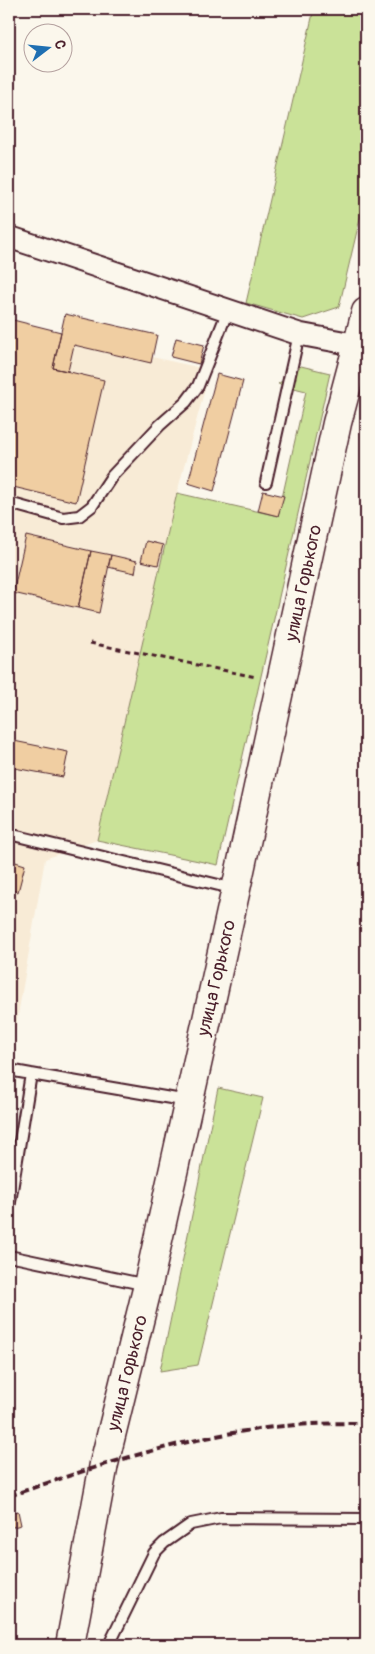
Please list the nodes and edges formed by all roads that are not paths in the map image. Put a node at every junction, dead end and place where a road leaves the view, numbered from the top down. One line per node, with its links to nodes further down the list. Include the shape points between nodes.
1 (9, 237): 2 (street)
2 (228, 310): 4 (street); 7 (lane, via 198,386 112,476 92,506 79,516 62,518)
3 (366, 312): 5 (main road, улица Горького)
4 (299, 334): 5 (street); 6 (lane)
5 (361, 356): 9 (main road, улица Горького, via 337,423)
6 (266, 482)
7 (9, 503)
8 (9, 834): 9 (lane)
9 (236, 889): 12 (main road, улица Горького)
10 (9, 1070): 11 (lane)
11 (31, 1074): 12 (lane); 13 (lane)
12 (189, 1102): 15 (main road, улица Горького)
13 (9, 1208)
14 (9, 1256): 15 (lane)
15 (148, 1285): 17 (main road, улица Горького, via 104,1464)
16 (366, 1519): 18 (lane, via 221,1518 191,1524 154,1553)
17 (70, 1645)
18 (109, 1645)

